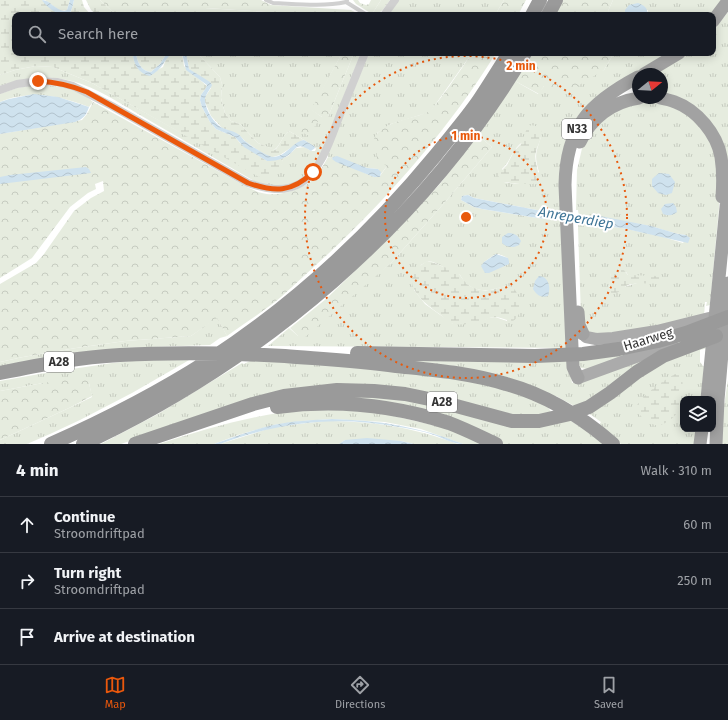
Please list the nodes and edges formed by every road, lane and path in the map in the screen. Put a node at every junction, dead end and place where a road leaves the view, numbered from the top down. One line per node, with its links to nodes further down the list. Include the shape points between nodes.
1 (266, 0): 5 (lane, via 273,3 317,5)
2 (395, 0): 8 (street)
3 (540, 0): 9 (highway)
4 (556, 0): 10 (highway)
5 (347, 1): 7 (lane)
6 (728, 1): 11 (highway)
7 (363, 12)
8 (386, 12)
9 (534, 12)
10 (550, 12)
11 (716, 17)
12 (364, 56): 18 (street, via 326,150 313,172 292,187 272,190 248,183 73,86 38,81)
13 (507, 56): 38 (highway, via 479,100 448,141 383,216 342,256 272,314 207,362 126,408)
14 (523, 56): 39 (highway, via 463,143 378,240 337,278 230,362 172,399)
15 (674, 56): 16 (highway)
16 (654, 68)
17 (632, 80): 22 (highway, N33, via 592,108 573,138 566,172)
18 (0, 90)
19 (632, 99): 22 (highway, N33, via 623,101 599,115 584,135 574,162)
20 (668, 100): 24 (highway, via 694,112 716,142 723,175)
21 (728, 187): 24 (highway)
22 (570, 209): 23 (highway, N33)
23 (571, 227): 29 (highway, N33, via 578,320); 34 (highway, N33, via 572,347 573,367)
24 (722, 243): 26 (highway)
25 (728, 283): 26 (highway)
26 (721, 302): 31 (highway)
27 (728, 314): 29 (main road, Haarweg, via 628,336 596,340)
28 (728, 317): 32 (highway, A28, via 658,341 577,354 535,356 325,352)
29 (583, 334)
30 (722, 334): 34 (main road, Haarweg, via 644,354); 36 (highway, A28, via 663,356 589,407 539,421 512,421 405,394 344,390 303,393 272,399)
31 (717, 354): 35 (highway); 44 (highway)
32 (257, 355): 33 (highway, A28, via 120,355); 42 (highway, A28, via 370,362 457,373 506,384 554,402)
33 (0, 373)
34 (578, 378)
35 (707, 396)
36 (190, 426): 40 (highway, A28); 41 (highway, A28, via 268,408 333,403 387,408 429,417)
37 (702, 432): 43 (highway)
38 (50, 444)
39 (83, 444)
40 (135, 444)
41 (496, 444)
42 (614, 444)
43 (700, 444)
44 (716, 444)

